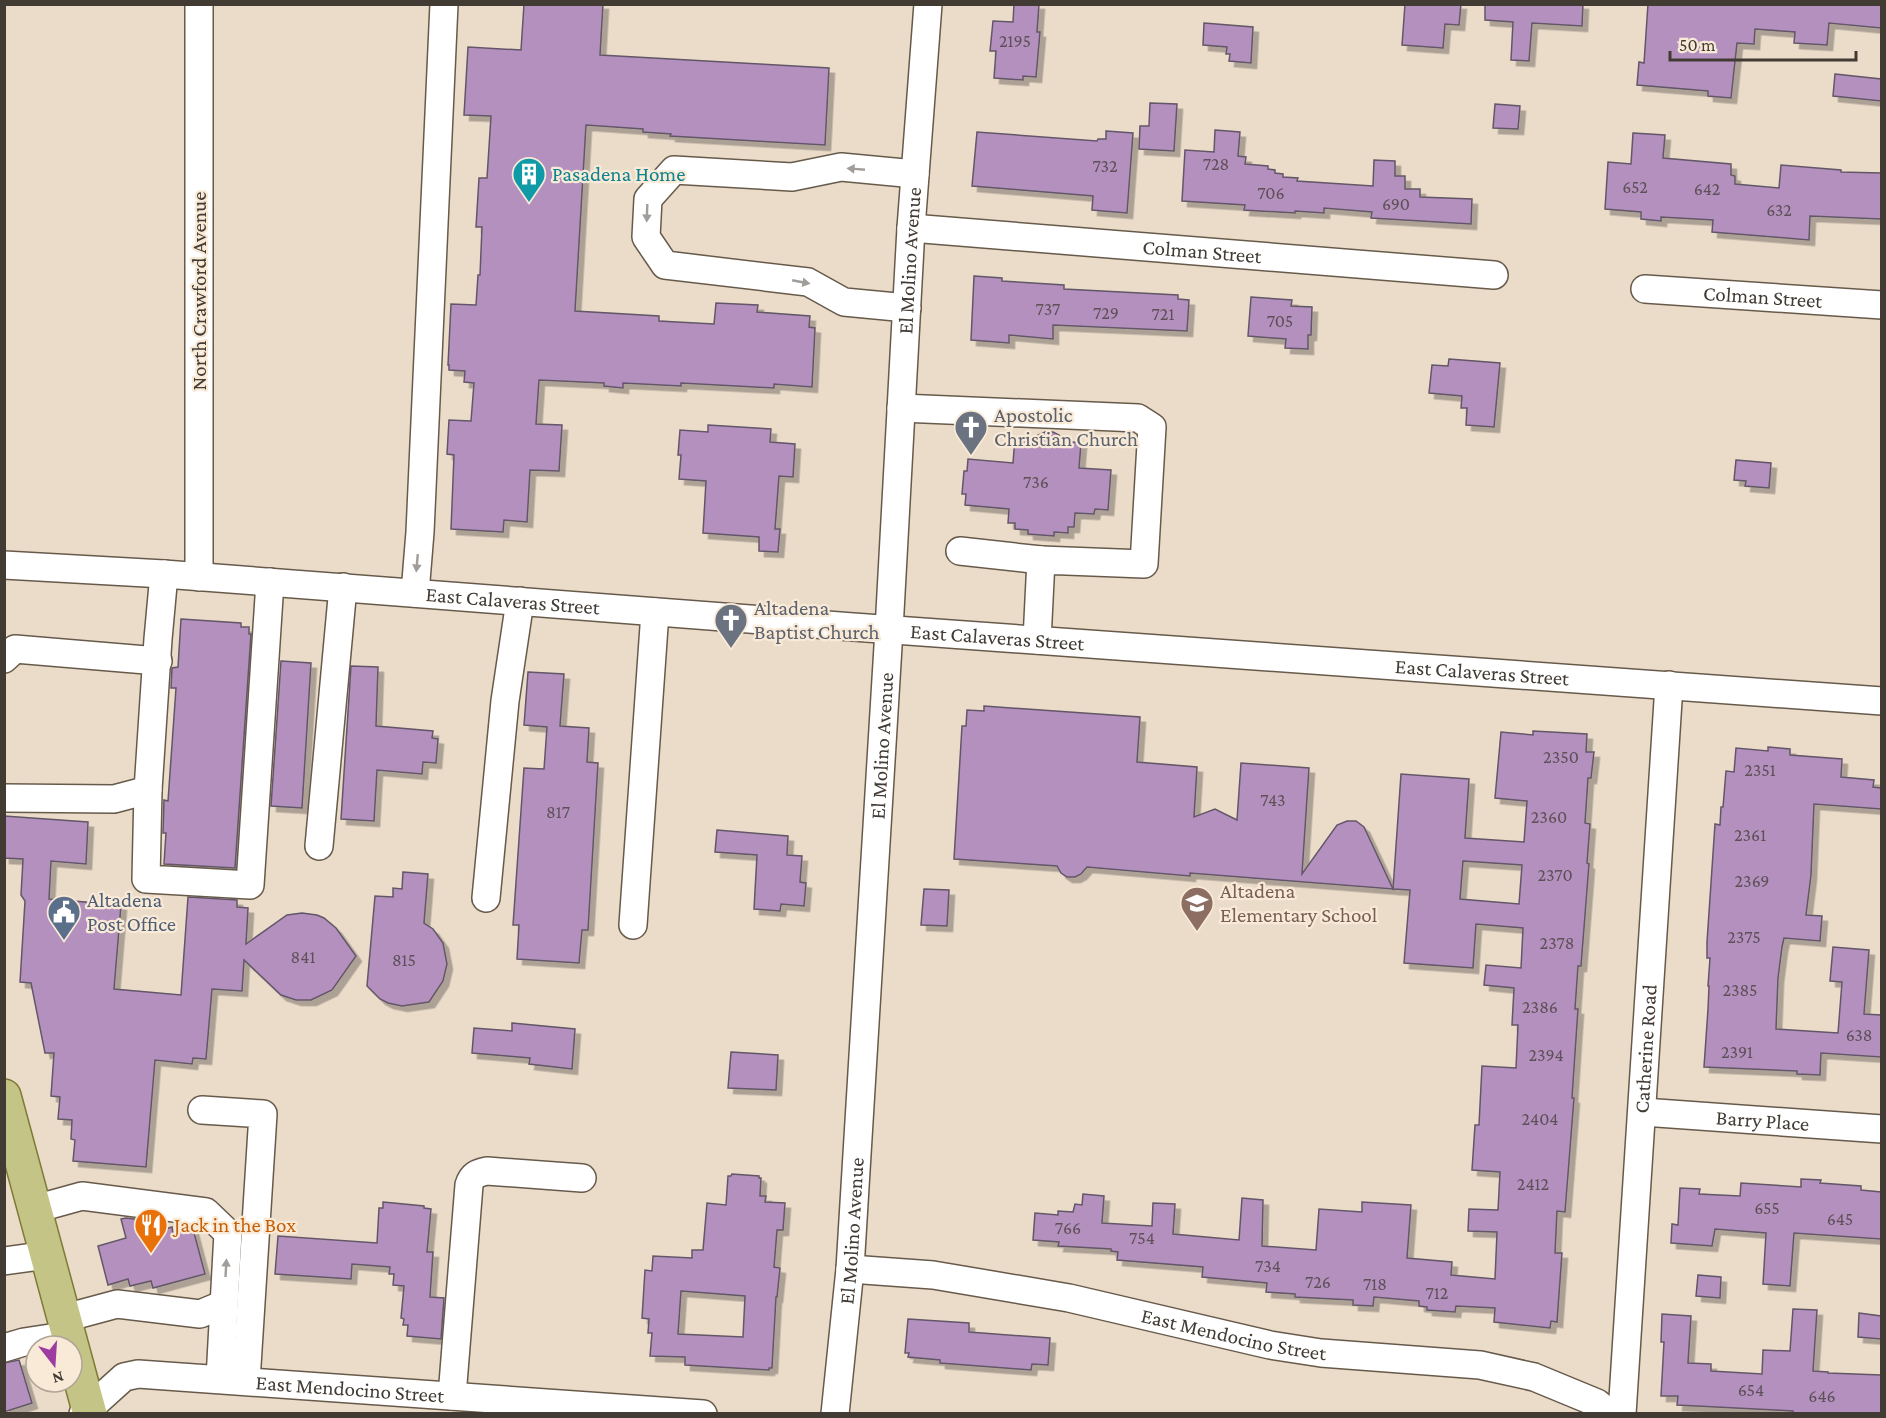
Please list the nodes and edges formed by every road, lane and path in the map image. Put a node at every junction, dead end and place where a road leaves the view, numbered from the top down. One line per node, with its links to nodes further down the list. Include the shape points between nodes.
1 (199, 4): 15 (street, North Crawford Avenue)
2 (444, 4): 18 (street, one-way to 18)
3 (928, 4): 4 (street, El Molino Avenue)
4 (915, 174): 5 (street, El Molino Avenue); 9 (street, one-way to 9, via 841,167 792,177 674,170 648,199 646,237 665,266 808,282 844,302)
5 (911, 228): 6 (street, Colman Street); 9 (street, El Molino Avenue)
6 (1494, 275)
7 (1645, 289): 8 (street, Colman Street)
8 (1881, 305)
9 (907, 308): 10 (street, El Molino Avenue)
10 (901, 408): 12 (street, via 1138,418 1152,427 1144,564); 21 (street, El Molino Avenue)
11 (960, 551): 12 (street)
12 (1041, 560): 22 (street)
13 (4, 565): 14 (street, East Calaveras Street)
14 (164, 574): 15 (street, East Calaveras Street); 24 (street)
15 (199, 577): 16 (street, East Calaveras Street)
16 (270, 582): 17 (street, East Calaveras Street); 27 (street, via 249,885 146,879)
17 (343, 587): 18 (street, East Calaveras Street); 29 (street)
18 (415, 593): 19 (street, East Calaveras Street)
19 (520, 601): 20 (street, East Calaveras Street); 30 (street, via 505,701)
20 (655, 612): 21 (street, East Calaveras Street); 31 (street)
21 (889, 630): 22 (street, East Calaveras Street); 40 (street, El Molino Avenue)
22 (1037, 640): 25 (street, East Calaveras Street)
23 (4, 659): 24 (street, via 15,649)
24 (158, 661): 27 (street)
25 (1670, 685): 26 (street, East Calaveras Street); 34 (street, Catherine Road)
26 (1881, 700)
27 (148, 790): 28 (street, via 114,799)
28 (4, 798)
29 (319, 846)
30 (486, 898)
31 (633, 925)
32 (4, 1096): 37 (main road)
33 (202, 1110): 44 (street, via 263,1113)
34 (1643, 1112): 35 (street, Barry Place); 51 (street, Catherine Road)
35 (1881, 1129)
36 (582, 1178): 45 (street, via 486,1171 471,1177)
37 (35, 1209): 38 (main road); 41 (street, one-way to 37, via 228,1233 206,1212 82,1196)
38 (47, 1255): 39 (street); 42 (main road)
39 (4, 1261)
40 (850, 1269): 49 (street, El Molino Avenue); 50 (street, East Mendocino Street, via 933,1275 1069,1298 1280,1347 1480,1365 1534,1377 1597,1403)
41 (224, 1304): 42 (street, via 200,1314 117,1304); 44 (street)
42 (67, 1326): 43 (street); 47 (main road)
43 (4, 1348)
44 (233, 1380): 46 (street, East Mendocino Street); 47 (street, East Mendocino Street, via 138,1374 124,1377)
45 (452, 1396): 46 (street, East Mendocino Street); 48 (street, East Mendocino Street)
46 (418, 1403)
47 (87, 1412)
48 (703, 1413)
49 (835, 1413)
50 (1611, 1413)
51 (1622, 1413)

